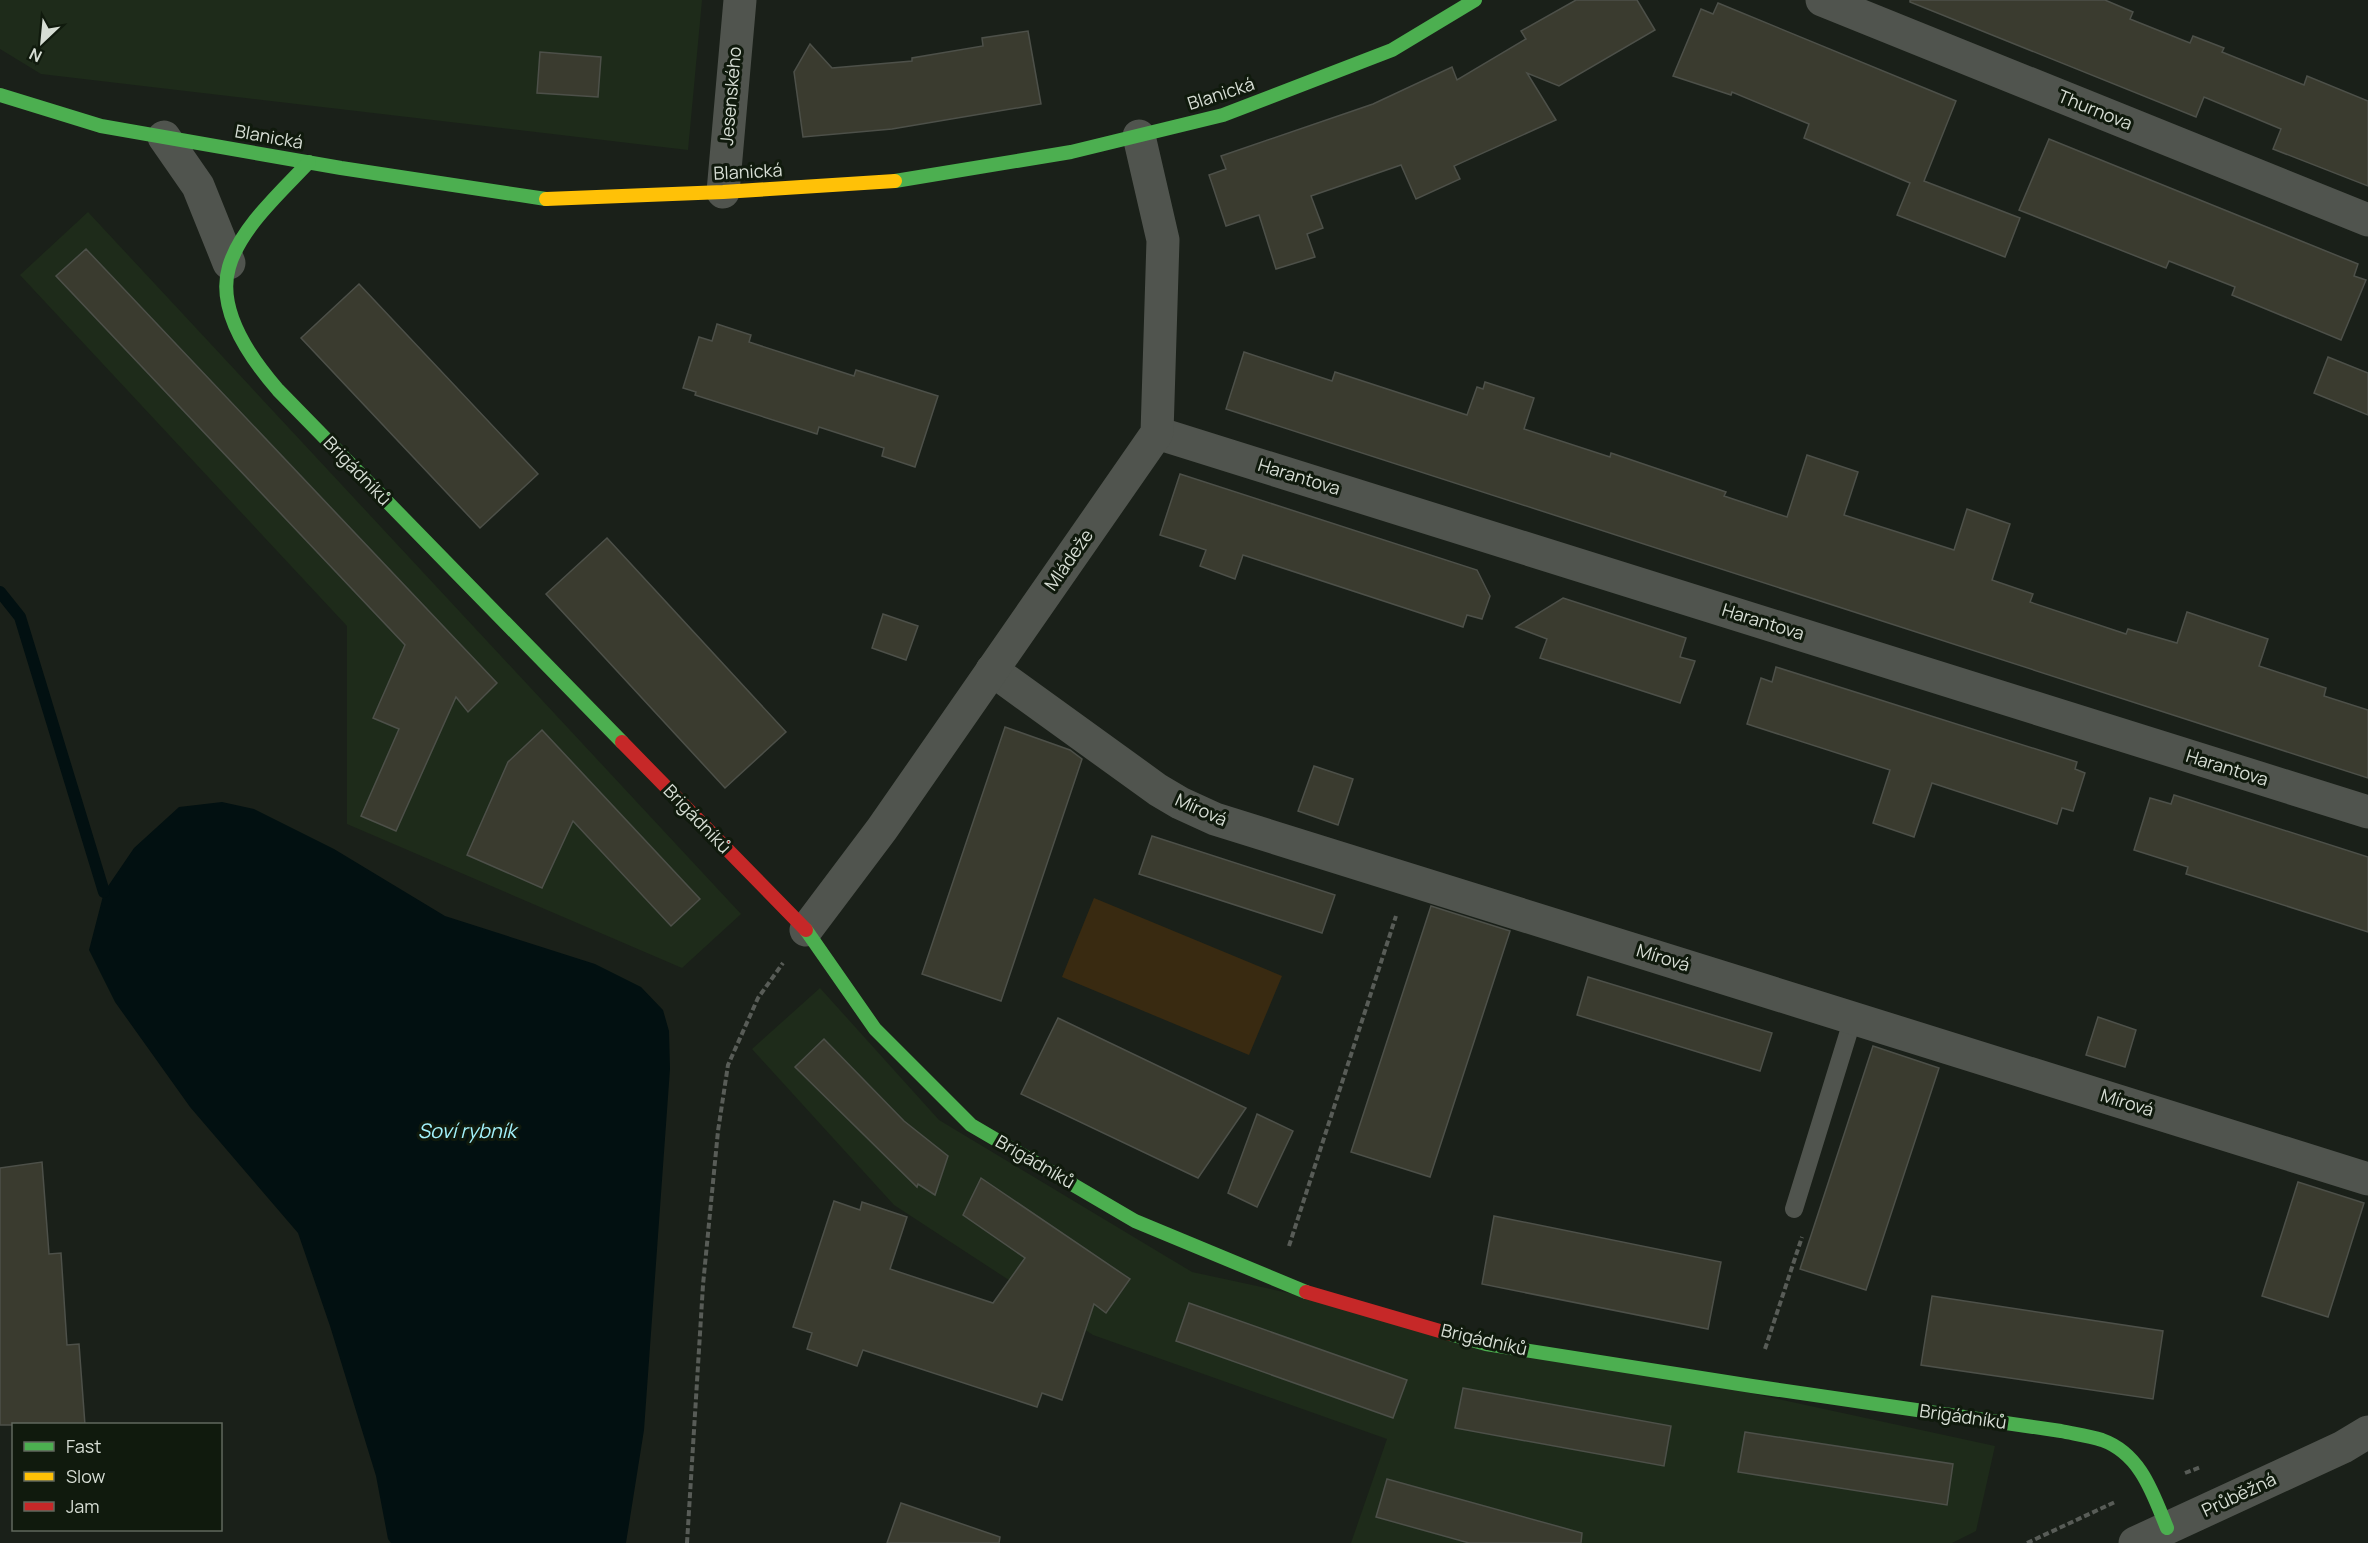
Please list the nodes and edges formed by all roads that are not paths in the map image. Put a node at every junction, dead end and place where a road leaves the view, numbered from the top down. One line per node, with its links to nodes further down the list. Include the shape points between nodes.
1 (740, 0): 8 (street, Jesenského)
2 (1475, 0): 5 (street, Blanická, via 1392,50 1223,115)
3 (1822, 0): 9 (street, Thurnova)
4 (0, 95): 6 (street, Blanická, via 101,126)
5 (1139, 136): 8 (street, Blanická, via 1071,152 902,181); 11 (street, via 1163,240)
6 (164, 137): 7 (street, Blanická); 10 (street, Brigádníků, via 198,186)
7 (309, 162): 8 (street, Blanická, via 546,199); 10 (street, via 267,207)
8 (723, 192)
9 (2368, 220)
10 (229, 263): 14 (street, Brigádníků, via 227,285 236,332 270,381)
11 (1157, 433): 12 (street, Mládeže); 13 (street, Harantova)
12 (992, 670): 14 (street, Mládeže, via 882,829); 15 (street, Mírová, via 1158,790 1215,819)
13 (2368, 812)
14 (806, 930): 19 (street, Brigádníků, via 875,1029 971,1125 1135,1221 1301,1291 1486,1344 2061,1431 2105,1441 2122,1449 2139,1466)
15 (1853, 1018): 16 (street, Mírová); 17 (lane)
16 (2368, 1179)
17 (1794, 1209)
18 (2360, 1446): 19 (street, Průběžná)
19 (2167, 1528): 20 (street, Průběžná)
20 (2135, 1543)

